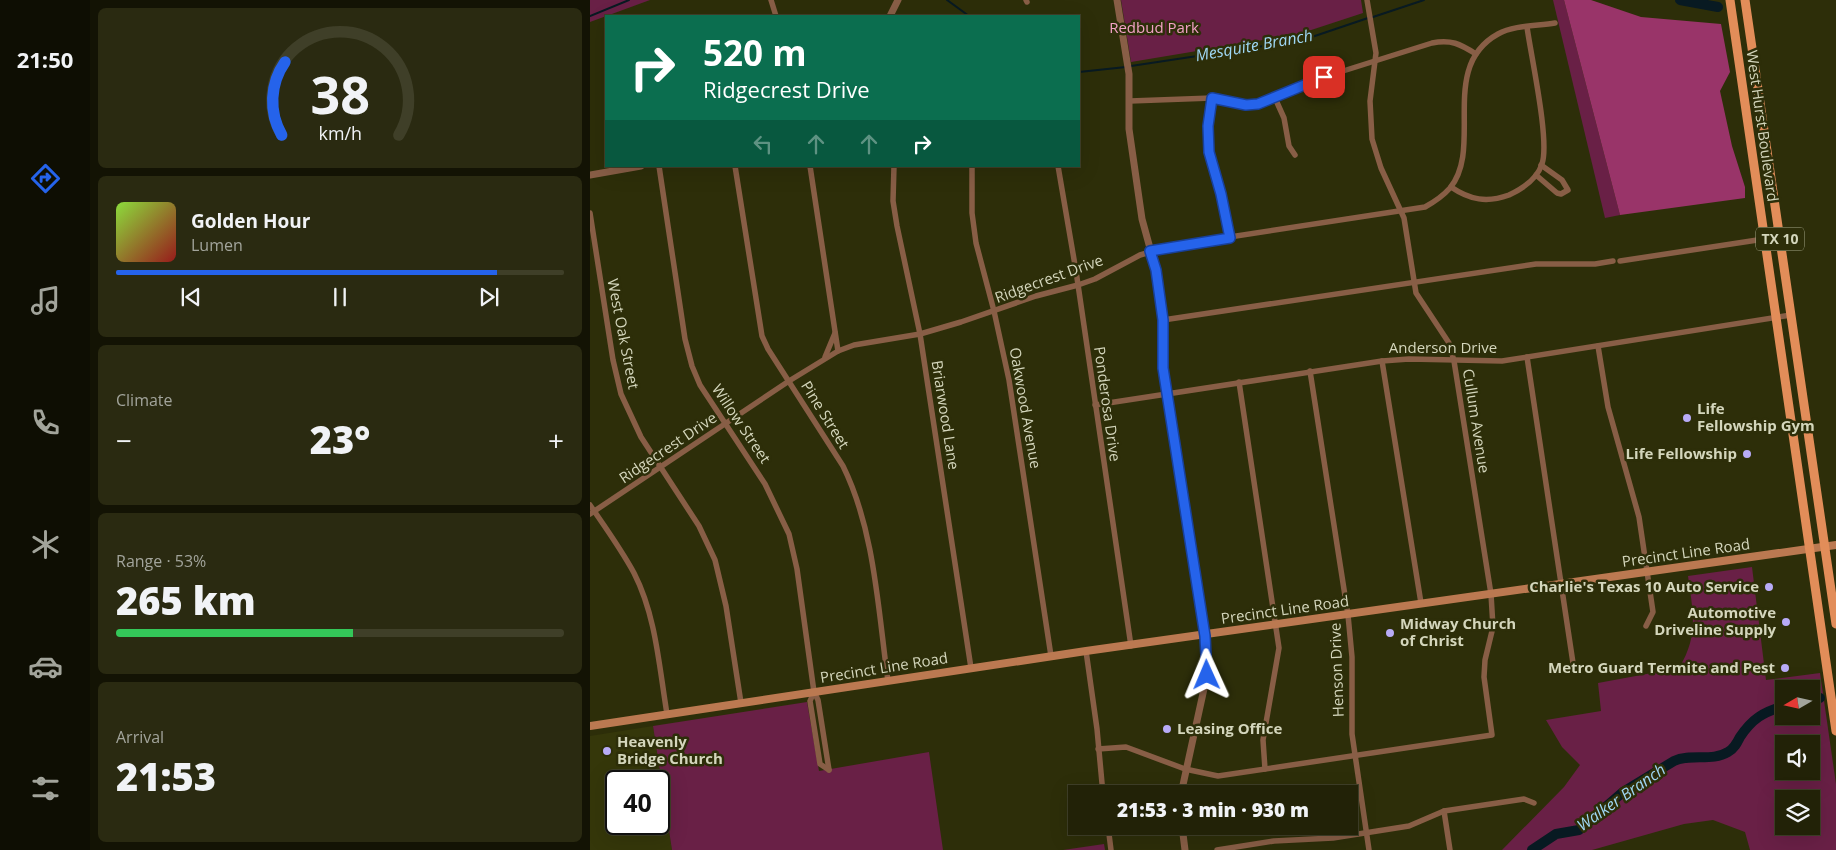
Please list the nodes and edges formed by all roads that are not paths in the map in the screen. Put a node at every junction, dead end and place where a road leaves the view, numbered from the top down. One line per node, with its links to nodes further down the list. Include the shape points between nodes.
1 (771, 0): 7 (street)
2 (898, 0): 8 (street)
3 (1117, 0): 15 (street)
4 (1367, 0): 12 (street, Cullum Avenue)
5 (1730, 0): 17 (main road, West Hurst Boulevard / TX 10)
6 (1745, 0): 16 (main road, West Hurst Boulevard / TX 10)
7 (776, 15)
8 (890, 15)
9 (1555, 23): 10 (street)
10 (1527, 27): 11 (street, via 1499,34); 19 (street, via 1543,134)
11 (1476, 54): 12 (street, via 1457,42 1442,41); 29 (street, via 1467,77 1462,155)
12 (1375, 61): 14 (street, via 1324,77); 30 (street, Cullum Avenue, via 1370,100 1372,139 1381,168)
13 (1212, 98): 14 (street, via 1246,105); 15 (street); 33 (street, via 1209,152)
14 (1275, 98): 18 (street, via 1284,118 1289,146)
15 (1130, 101): 35 (street, via 1129,128 1142,219)
16 (1761, 110): 17 (main road); 32 (main road, West Hurst Boulevard / TX 10)
17 (1746, 112): 34 (main road, West Hurst Boulevard / TX 10)
18 (1295, 155)
19 (1542, 165): 28 (street); 28 (street, via 1562,180 1568,190 1557,193)
20 (635, 167): 27 (street)
21 (658, 167): 57 (street, Willow Street, via 687,351 700,386)
22 (735, 167): 53 (street, Pine Street, via 762,336)
23 (810, 167): 44 (street)
24 (894, 167): 45 (street, Briarwood Lane, via 893,201)
25 (972, 167): 40 (street, Oakwood Avenue, via 976,243)
26 (1058, 167): 39 (street, Ponderosa Drive)
27 (590, 175)
28 (1536, 175): 29 (street, via 1514,193 1485,200 1473,199)
29 (1451, 188): 30 (street, Ridgecrest Drive, via 1426,207)
30 (1402, 212): 33 (street, Ridgecrest Drive); 38 (street, Cullum Avenue)
31 (590, 214): 58 (street, West Oak Street, via 621,394 635,426)
32 (1778, 226): 34 (street); 41 (main road, West Hurst Boulevard / TX 10)
33 (1230, 238): 35 (street, Ridgecrest Drive)
34 (1764, 239): 37 (street); 42 (main road, West Hurst Boulevard / TX 10)
35 (1150, 251): 39 (street, Ridgecrest Drive); 43 (street)
36 (1613, 261): 38 (street, via 1536,264)
37 (1620, 261)
38 (1414, 283): 43 (street); 51 (street, Cullum Avenue, via 1420,302 1449,344)
39 (1078, 285): 40 (street, Ridgecrest Drive); 56 (street, Ponderosa Drive)
40 (994, 312): 45 (street, Ridgecrest Drive); 75 (street, Oakwood Avenue, via 1009,380)
41 (1792, 315): 42 (street, Anderson Drive); 62 (main road, West Hurst Boulevard / TX 10)
42 (1776, 318): 46 (street, Anderson Drive); 63 (main road, West Hurst Boulevard / TX 10)
43 (1163, 320): 55 (street, via 1161,348)
44 (835, 331): 47 (street); 49 (street)
45 (920, 334): 47 (street, Ridgecrest Drive); 77 (street, Briarwood Lane)
46 (1598, 346): 48 (street, Anderson Drive); 64 (street, via 1608,407 1639,517)
47 (838, 350): 49 (street, Ridgecrest Drive)
48 (1527, 357): 51 (street, Anderson Drive, via 1502,361); 65 (street)
49 (825, 358): 53 (street, Ridgecrest Drive)
50 (1382, 361): 51 (street, Anderson Drive, via 1409,358); 52 (street, Anderson Drive); 67 (street)
51 (1454, 361): 66 (street, Cullum Avenue)
52 (1310, 371): 54 (street, Anderson Drive); 68 (street, Henson Drive)
53 (788, 381): 57 (street, Ridgecrest Drive); 78 (street, Pine Street, via 843,466 857,499 873,574)
54 (1239, 382): 55 (street, Anderson Drive); 70 (street)
55 (1167, 393): 56 (street, Anderson Drive); 72 (street)
56 (1095, 405): 73 (street, Ponderosa Drive)
57 (726, 424): 58 (street, Ridgecrest Drive); 79 (street, Willow Street, via 765,484 789,534)
58 (661, 467): 60 (street, Ridgecrest Drive); 80 (street, West Oak Street, via 699,526 715,560)
59 (590, 505): 60 (street)
60 (592, 513): 81 (street, via 633,572 647,604)
61 (1836, 545): 62 (main road, Precinct Line Road)
62 (1825, 547): 63 (main road, Precinct Line Road); 69 (main road, West Hurst Boulevard / TX 10)
63 (1810, 549): 64 (main road, Precinct Line Road); 83 (main road, West Hurst Boulevard / TX 10)
64 (1648, 572): 65 (main road, Precinct Line Road); 71 (street, via 1653,612)
65 (1562, 584): 66 (main road, Precinct Line Road); 76 (street)
66 (1491, 594): 67 (main road, Precinct Line Road); 85 (street, Cullum Avenue, via 1492,627 1484,677 1492,735)
67 (1421, 603): 68 (main road, Precinct Line Road)
68 (1348, 615): 70 (main road, Precinct Line Road); 85 (street, Henson Drive)
69 (1836, 624)
70 (1276, 626): 72 (main road, Precinct Line Road); 87 (street, via 1279,648 1263,740)
71 (1646, 626)
72 (1205, 636): 73 (main road, Precinct Line Road); 86 (street, via 1207,675)
73 (1131, 646): 74 (main road, Precinct Line Road)
74 (1086, 651): 75 (main road, Precinct Line Road); 84 (street)
75 (1051, 656): 77 (main road, Precinct Line Road)
76 (1573, 663)
77 (971, 668): 78 (main road, Precinct Line Road)
78 (888, 681): 79 (main road, Precinct Line Road)
79 (814, 692): 79 (street, Willow Street, via 810,701 820,764 829,770); 80 (main road, Precinct Line Road)
80 (741, 703): 81 (main road, Precinct Line Road)
81 (667, 714): 82 (main road, Precinct Line Road)
82 (590, 726)
83 (1836, 731)
84 (1098, 749): 86 (street, via 1126,747); 88 (street)
85 (1354, 754): 87 (street); 92 (street, Henson Drive)
86 (1185, 769): 87 (street, via 1218,776); 89 (street)
87 (1265, 769)
88 (1102, 785)
89 (1182, 785)
90 (1534, 803): 91 (street, via 1524,800)
91 (1444, 811): 92 (street, via 1414,825); 99 (street)
92 (1366, 833): 97 (street); 98 (street, Henson Drive)
93 (1109, 835): 95 (street)
94 (1184, 835): 96 (street)
95 (1111, 850)
96 (1186, 850)
97 (1217, 850)
98 (1369, 850)
99 (1450, 850)

